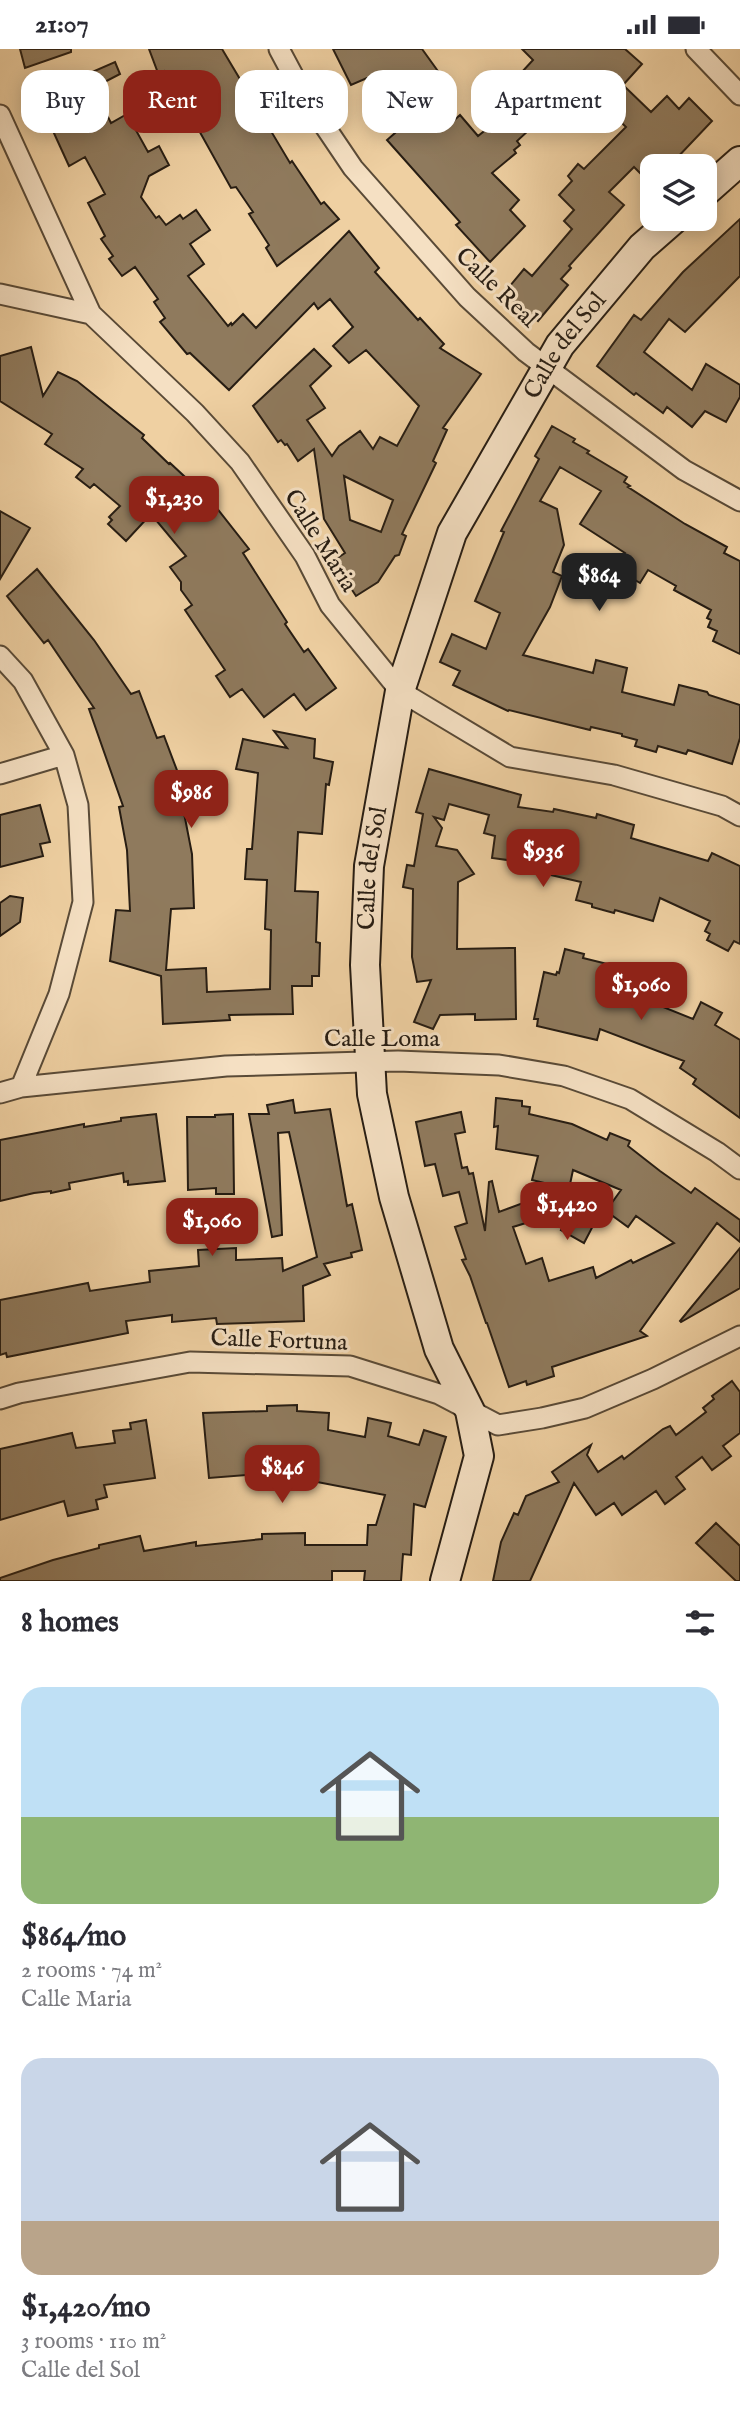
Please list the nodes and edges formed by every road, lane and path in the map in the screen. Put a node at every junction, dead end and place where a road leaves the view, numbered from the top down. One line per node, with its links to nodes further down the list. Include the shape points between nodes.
1 (279, 49): 10 (street, Calle Real, via 353,169 467,297)
2 (696, 49): 3 (street)
3 (740, 95)
4 (0, 115): 9 (street, Calle Maria)
5 (740, 161): 6 (street)
6 (717, 181)
7 (660, 231): 10 (street, Calle del Sol, via 642,247)
8 (0, 293): 9 (street)
9 (91, 314): 13 (street, Calle Maria, via 240,462 305,556 330,605)
10 (546, 366): 11 (street, Calle Real, via 684,470); 13 (street, Calle del Sol, via 452,533)
11 (740, 501)
12 (0, 656): 14 (street, via 23,681)
13 (400, 691): 16 (street, Calle Maria, via 510,757 614,775 722,806); 17 (street, Calle del Sol, via 369,866 365,965)
14 (64, 755): 15 (street); 18 (street, via 78,805 83,902 59,994)
15 (0, 775)
16 (740, 816)
17 (369, 1062): 18 (street, Calle Loma, via 226,1066); 20 (street, Calle Loma, via 499,1065 564,1076 630,1099); 23 (street, Calle del Sol, via 394,1197 439,1349)
18 (21, 1087): 19 (street, Calle Loma)
19 (0, 1093)
20 (740, 1169)
21 (740, 1336): 23 (street, Calle Fortuna, via 585,1408 498,1425)
22 (0, 1399): 23 (street, Calle Fortuna, via 190,1362 350,1366 439,1394)
23 (470, 1411): 24 (street, Calle del Sol, via 479,1455)
24 (445, 1581)

